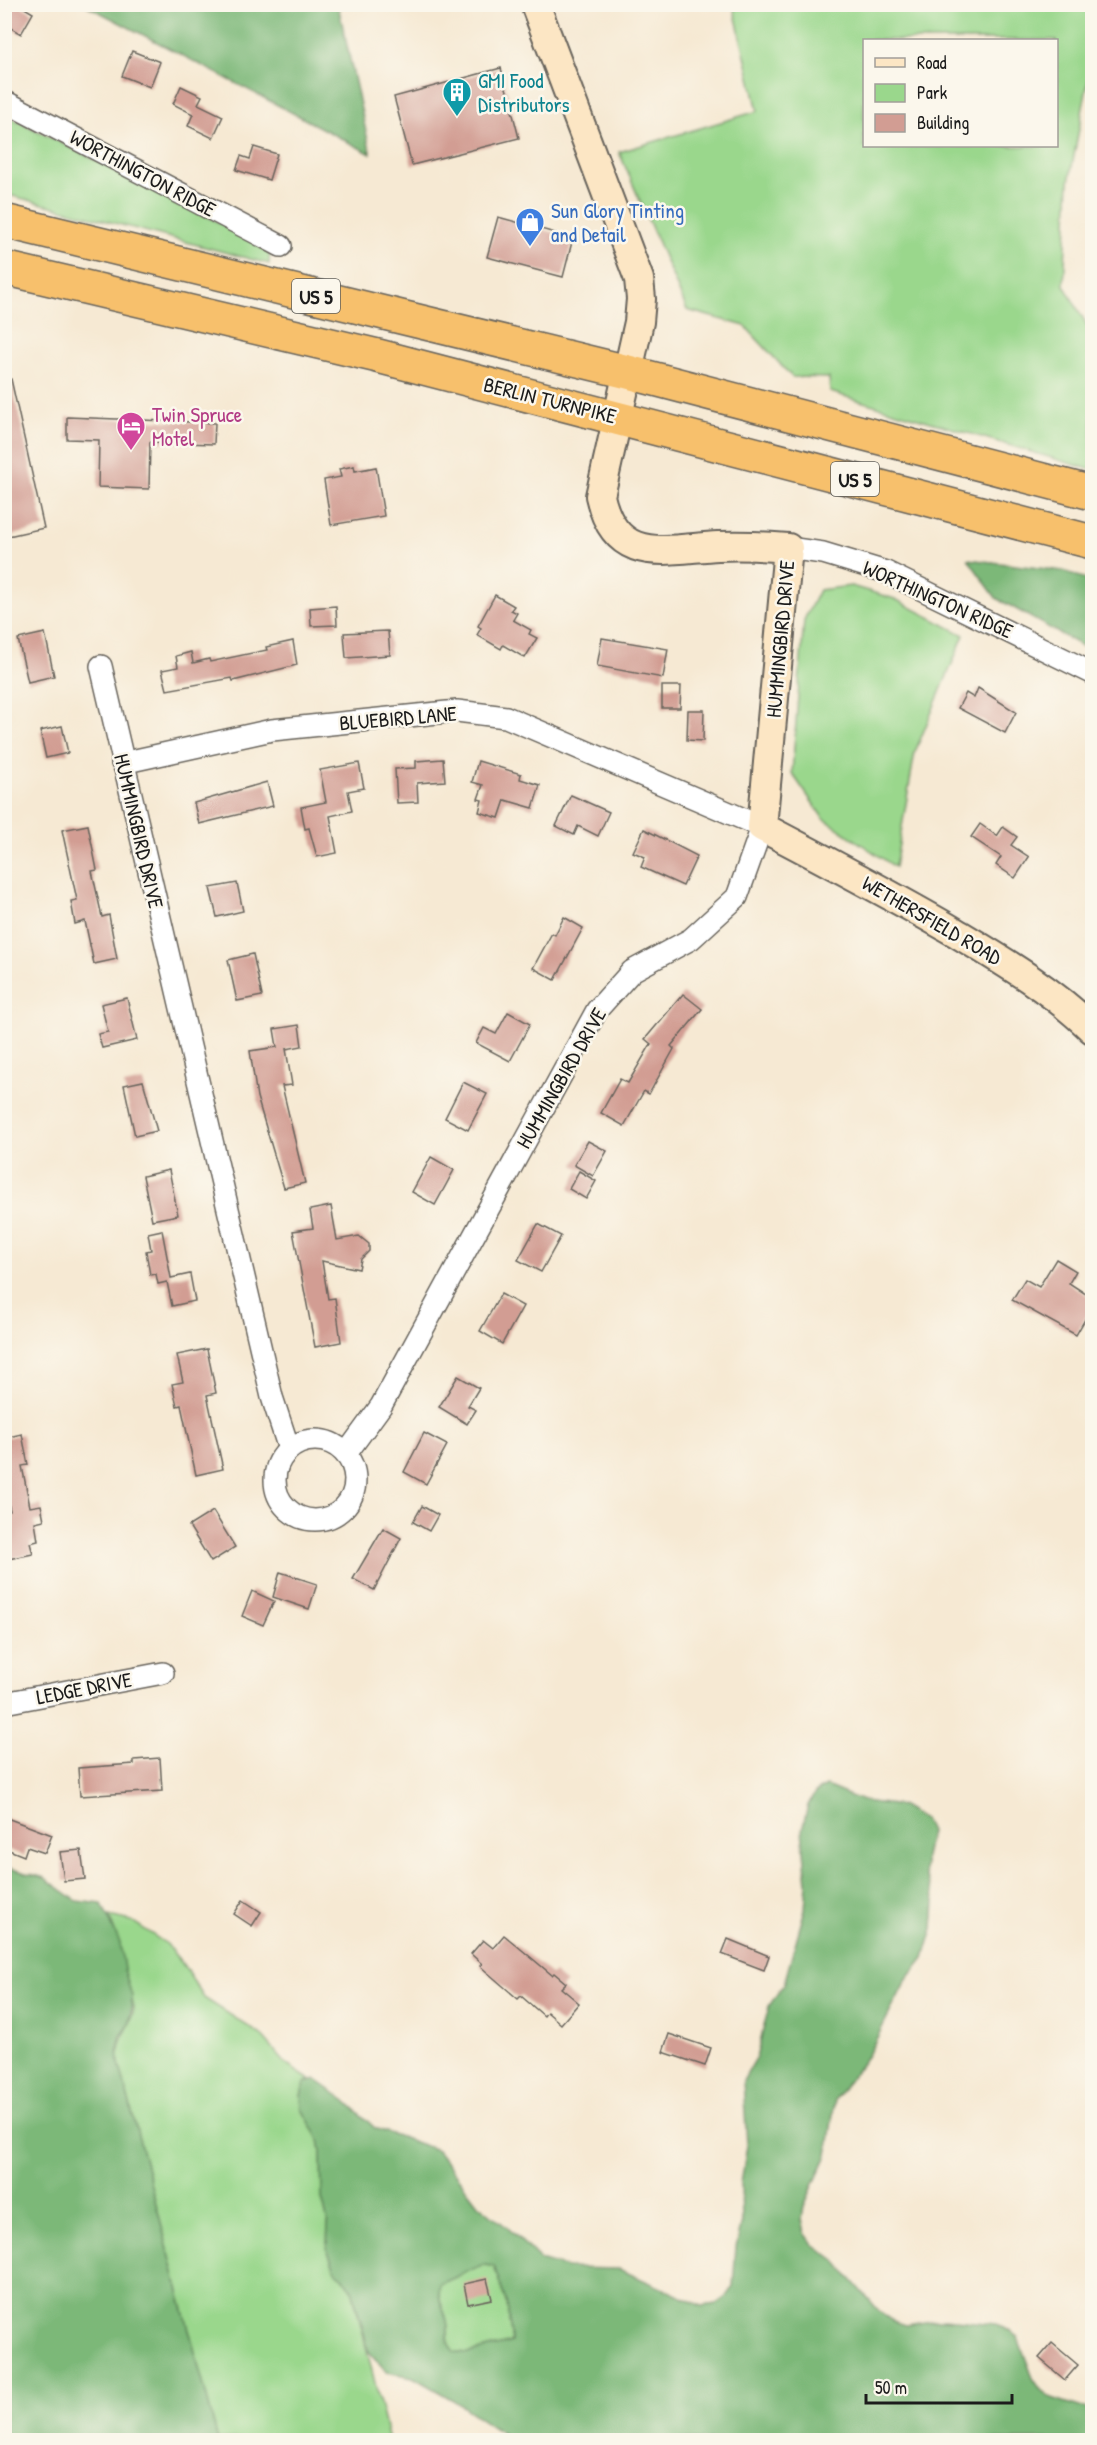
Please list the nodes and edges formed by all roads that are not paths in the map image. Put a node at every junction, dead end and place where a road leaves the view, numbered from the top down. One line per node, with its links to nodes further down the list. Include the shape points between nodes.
1 (534, 4): 6 (street, WORTHINGTON RIDGE, via 639,279 639,322)
2 (4, 101): 4 (street, WORTHINGTON RIDGE)
3 (4, 221): 6 (highway, US 5)
4 (281, 246)
5 (4, 268): 7 (highway, BERLIN TURNPIKE / US 5)
6 (628, 372): 7 (street, WORTHINGTON RIDGE); 8 (highway, US 5)
7 (618, 417): 9 (highway, BERLIN TURNPIKE / US 5); 10 (street, WORTHINGTON RIDGE, via 600,496 604,517 617,535 654,552 717,546)
8 (1092, 493)
9 (1092, 542)
10 (789, 548): 12 (street, WORTHINGTON RIDGE, via 843,558 886,572); 14 (street, HUMMINGBIRD DRIVE)
11 (101, 666): 13 (street, HUMMINGBIRD DRIVE)
12 (1092, 673)
13 (122, 763): 14 (street, BLUEBIRD LANE, via 272,730 457,711 506,717); 16 (street, HUMMINGBIRD DRIVE, via 272,1396)
14 (762, 827): 15 (street, WETHERSFIELD ROAD, via 885,891 1006,963); 17 (street, HUMMINGBIRD DRIVE, via 737,897 691,939 632,971 597,1010 381,1406)
15 (1092, 1029)
16 (289, 1449): 17 (street, via 303,1441 317,1440); 17 (street, via 276,1468 276,1494 290,1512 311,1521 331,1518 350,1500 355,1478)
17 (346, 1454)
18 (163, 1672): 19 (street, LEDGE DRIVE)
19 (4, 1703)

